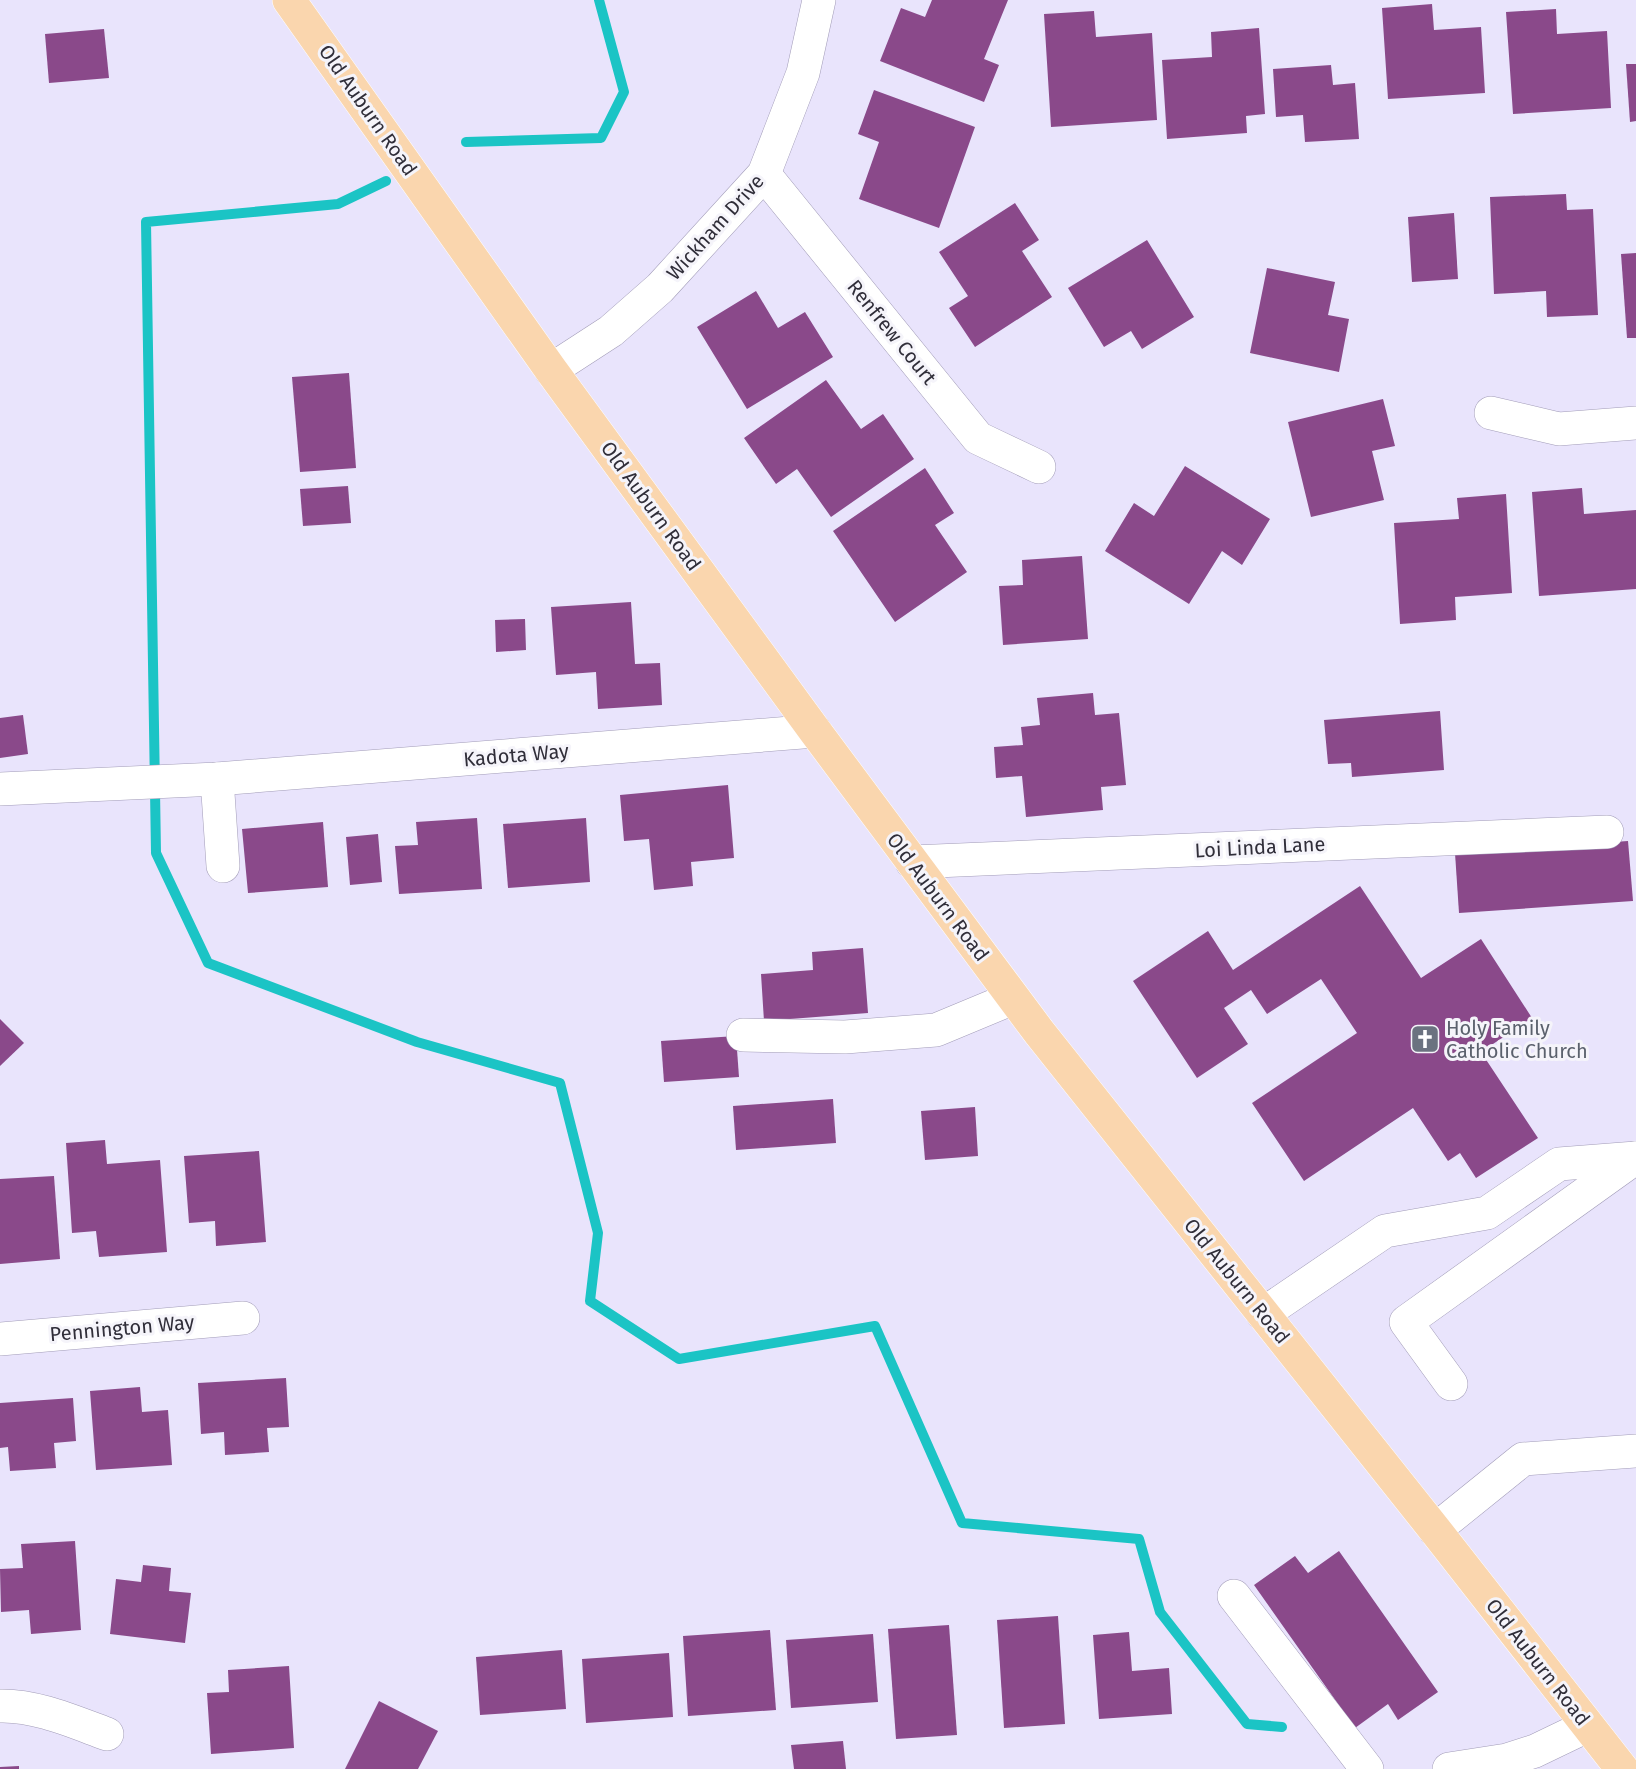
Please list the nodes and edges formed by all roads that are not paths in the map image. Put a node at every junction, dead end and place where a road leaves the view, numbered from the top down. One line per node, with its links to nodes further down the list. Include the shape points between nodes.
1 (289, 0): 4 (main road, Old Auburn Road)
2 (819, 0): 3 (street, Wickham Drive, via 803,74)
3 (764, 174): 4 (street, Wickham Drive, via 660,288 610,331); 7 (street, Renfrew Court, via 978,438)
4 (551, 370): 8 (main road, Old Auburn Road)
5 (1491, 413): 6 (street, via 1559,429)
6 (1636, 423)
7 (1039, 467)
8 (815, 730): 9 (street, Kadota Way); 12 (main road, Old Auburn Road)
9 (217, 778): 10 (street, Kadota Way); 13 (street)
10 (0, 789)
11 (1607, 832): 12 (street, Loi Linda Lane)
12 (912, 862): 14 (main road, Old Auburn Road)
13 (223, 866)
14 (1013, 998): 15 (street, via 936,1030 845,1037); 17 (main road, Old Auburn Road)
15 (744, 1035)
16 (1636, 1158): 17 (street, via 1559,1164 1487,1213 1385,1232); 20 (street, via 1406,1322)
17 (1263, 1314): 22 (main road, Old Auburn Road)
18 (243, 1318): 19 (street, Pennington Way)
19 (0, 1339)
20 (1451, 1384)
21 (1636, 1451): 22 (street, via 1523,1459)
22 (1435, 1530): 25 (main road, Old Auburn Road)
23 (1234, 1596): 27 (street)
24 (0, 1706): 26 (street, via 62,1718)
25 (1587, 1726): 28 (street, via 1507,1760); 29 (main road, Old Auburn Road)
26 (107, 1734)
27 (1367, 1769)
28 (1449, 1769)
29 (1622, 1769)

